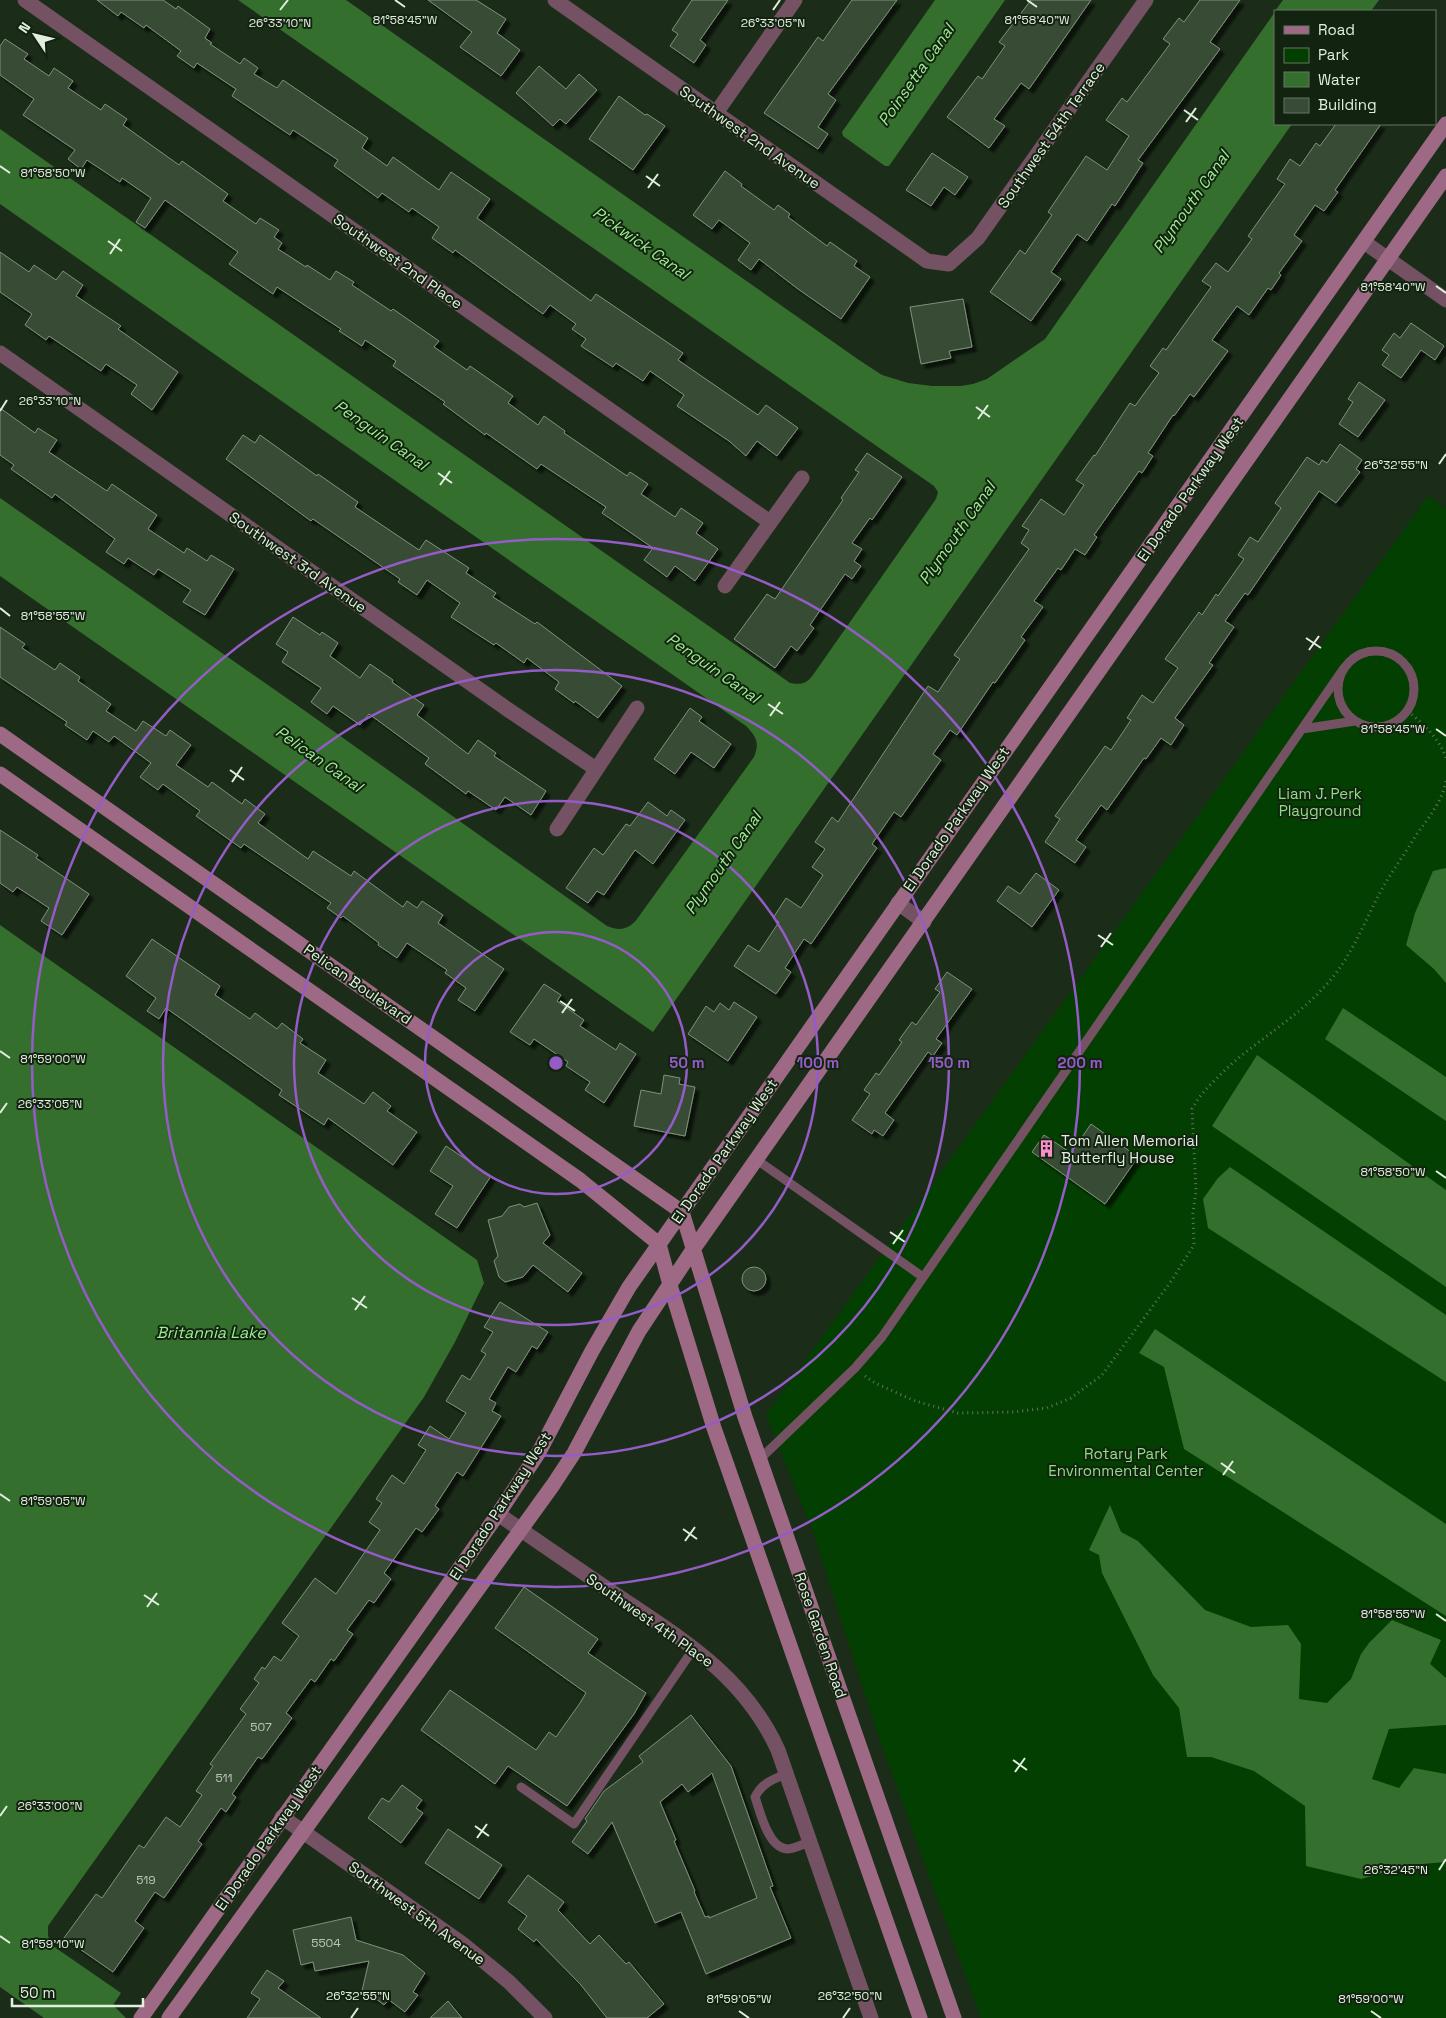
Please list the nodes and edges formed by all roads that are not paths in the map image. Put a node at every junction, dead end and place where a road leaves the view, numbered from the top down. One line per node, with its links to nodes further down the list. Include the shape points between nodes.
1 (25, 0): 14 (street, Southwest 2nd Place)
2 (555, 0): 5 (street, Southwest 2nd Avenue)
3 (795, 0): 5 (street)
4 (1146, 0): 10 (street, Southwest 54th Terrace, via 978,238)
5 (716, 114): 10 (street, Southwest 2nd Avenue, via 927,261)
6 (1446, 124): 8 (street, El Dorado Parkway West)
7 (1446, 176): 9 (street, El Dorado Parkway West)
8 (1364, 242): 9 (street); 24 (street, El Dorado Parkway West)
9 (1388, 259): 11 (street); 25 (street, El Dorado Parkway West)
10 (949, 264)
11 (1446, 300)
12 (0, 353): 21 (street, Southwest 3rd Avenue)
13 (802, 478): 14 (street)
14 (770, 522): 15 (street)
15 (725, 586)
16 (1344, 668): 18 (lane, via 1339,678 1340,702); 18 (lane, via 1366,652 1392,654 1411,672 1414,685 1408,711 1400,720 1377,728); 19 (lane)
17 (637, 708): 21 (street)
18 (1355, 721): 19 (lane)
19 (1302, 729): 30 (lane)
20 (0, 734): 27 (street, Pelican Boulevard)
21 (596, 769): 23 (street)
22 (0, 774): 28 (street, via 573,1175)
23 (557, 828)
24 (898, 903): 25 (street); 27 (street, El Dorado Parkway West)
25 (924, 922): 26 (street, El Dorado Parkway West)
26 (757, 1160): 29 (street, El Dorado Parkway West); 30 (lane)
27 (682, 1212): 28 (street, El Dorado Parkway West); 29 (street)
28 (659, 1244): 31 (street); 33 (street, El Dorado Parkway West, via 629,1287 539,1452)
29 (692, 1250): 31 (street, El Dorado Parkway West); 32 (street, Rose Garden Road)
30 (923, 1277): 32 (lane, via 882,1337 855,1368)
31 (670, 1285): 34 (street, El Dorado Parkway West, via 639,1331 574,1453); 45 (street, via 714,1428)
32 (760, 1458): 46 (street, Rose Garden Road)
33 (498, 1514): 34 (street, Southwest 4th Place); 38 (street, El Dorado Parkway West)
34 (521, 1530): 35 (street, Southwest 4th Place); 39 (street, El Dorado Parkway West)
35 (694, 1648): 36 (street, Southwest 4th Place, via 726,1675 742,1694 770,1733); 37 (lane, via 574,1824)
36 (786, 1774): 40 (street); 40 (lane, via 760,1787 755,1797 770,1839 783,1849)
37 (521, 1787)
38 (282, 1817): 39 (street, Southwest 5th Avenue); 41 (street, El Dorado Parkway West)
39 (304, 1832): 42 (street, El Dorado Parkway West); 43 (street, Southwest 5th Avenue, via 472,1951)
40 (810, 1842): 44 (street)
41 (142, 2015)
42 (169, 2018)
43 (545, 2018)
44 (871, 2018)
45 (920, 2018)
46 (954, 2018)

